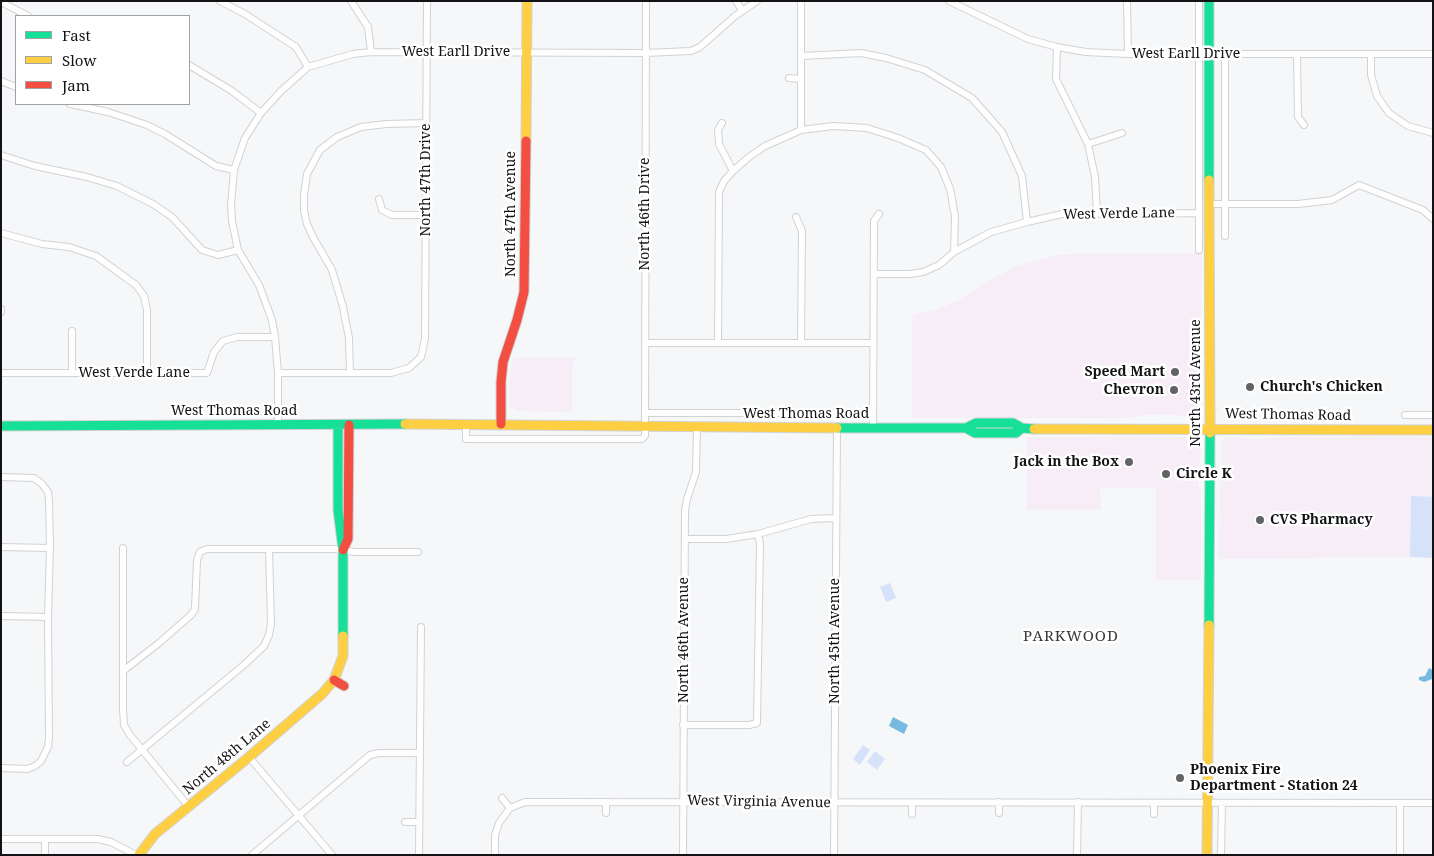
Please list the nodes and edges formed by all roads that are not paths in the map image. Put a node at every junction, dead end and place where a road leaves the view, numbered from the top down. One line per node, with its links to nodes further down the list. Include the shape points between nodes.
1 (220, 1): 30 (street, via 296,47)
2 (351, 1): 17 (street, via 368,27)
3 (427, 1): 19 (street, North 47th Drive)
4 (527, 1): 18 (main road, North 47th Avenue)
5 (646, 1): 20 (street, North 46th Drive)
6 (736, 1): 14 (street)
7 (757, 1): 14 (street, West Earll Drive)
8 (802, 1): 28 (street)
9 (949, 1): 16 (street, West Earll Drive, via 1028,39)
10 (1128, 1): 21 (street)
11 (1199, 1): 22 (street)
12 (1210, 1): 23 (main road, North 43rd Avenue)
13 (1, 2): 15 (street)
14 (742, 10): 20 (street, West Earll Drive, via 700,47 691,51)
15 (26, 15)
16 (1057, 47): 21 (street, West Earll Drive); 43 (street, via 1056,79)
17 (371, 52): 19 (street, West Earll Drive); 30 (street, West Earll Drive)
18 (526, 52): 19 (street, West Earll Drive); 20 (street, West Earll Drive); 79 (main road, North 47th Avenue, via 524,292 503,362)
19 (427, 53): 38 (street, North 47th Drive)
20 (645, 53): 65 (street, North 46th Drive)
21 (1128, 54): 22 (street, West Earll Drive)
22 (1199, 54): 23 (street, West Earll Drive); 51 (street)
23 (1210, 54): 24 (street, West Earll Drive); 48 (main road, North 43rd Avenue)
24 (1225, 54): 26 (street, West Earll Drive); 49 (street)
25 (1433, 54): 27 (street, West Earll Drive)
26 (1297, 55): 27 (street, West Earll Drive); 39 (street, via 1298,117)
27 (1371, 55): 42 (street, via 1371,76 1377,96 1389,113 1408,126)
28 (801, 56): 32 (street); 56 (street, via 861,53 886,58 925,70 972,98 1002,132 1022,176)
29 (190, 66): 36 (street)
30 (308, 67): 36 (street, West Earll Drive)
31 (789, 78): 32 (street)
32 (801, 79): 40 (street)
33 (1, 81): 34 (street)
34 (15, 87)
35 (75, 105): 45 (street, via 146,125 182,143 216,166)
36 (261, 112): 45 (street, West Earll Drive, via 245,138)
37 (722, 123): 46 (street, via 718,130 719,144)
38 (426, 124): 53 (street, North 47th Drive); 70 (street, via 361,127 336,136 320,150 307,174 304,211 313,238 332,270 343,307 349,338)
39 (1304, 125)
40 (801, 130): 46 (street, via 765,146); 61 (street, via 832,126 867,128 926,150 941,167 950,189 955,216)
41 (1122, 133): 43 (street)
42 (1433, 133)
43 (1088, 144): 50 (street, via 1095,177)
44 (1, 155): 59 (street, via 117,186 172,216 202,250 218,255)
45 (234, 170): 59 (street, West Earll Drive, via 231,205)
46 (732, 171): 66 (street, via 719,192)
47 (379, 199): 53 (street, via 382,210 392,215)
48 (1210, 204): 49 (street); 88 (main road, North 43rd Avenue)
49 (1225, 204): 55 (street, via 1298,204 1332,200 1359,185 1423,210); 58 (street)
50 (1097, 213): 51 (street, West Verde Lane); 56 (street, West Verde Lane, via 1062,214)
51 (1199, 213): 60 (street)
52 (879, 214): 62 (street, via 874,221)
53 (426, 215): 70 (street, North 47th Drive, via 426,339 421,357 409,368 391,373)
54 (796, 217): 67 (street, via 802,231)
55 (1433, 219)
56 (1027, 222): 61 (street, West Verde Lane, via 991,232)
57 (1, 233): 73 (street, via 96,256 136,285 144,296 147,310)
58 (1225, 236)
59 (238, 250): 64 (street, West Earll Drive, via 259,285)
60 (1199, 250)
61 (954, 252): 62 (street, West Verde Lane, via 940,265 924,272)
62 (874, 274): 68 (street)
63 (72, 331): 72 (street)
64 (276, 337): 69 (street, West Earll Drive); 73 (street, West Verde Lane, via 237,337 223,341 214,352 207,373)
65 (645, 342): 66 (street); 75 (street, North 46th Drive)
66 (718, 342): 67 (street)
67 (801, 343): 68 (street)
68 (873, 343): 74 (street)
69 (278, 372): 70 (street); 80 (street, West Earll Drive)
70 (350, 372)
71 (1, 373): 72 (street, West Verde Lane)
72 (72, 373): 73 (street, West Verde Lane)
73 (147, 373)
74 (873, 412): 75 (street, West Thomas Road); 87 (street)
75 (645, 413): 84 (street, North 46th Drive)
76 (1405, 415): 77 (street)
77 (1433, 415)
78 (466, 424): 79 (main road, West Thomas Road); 82 (main road, West Thomas Road); 84 (street, via 466,439 642,439)
79 (501, 424): 84 (main road, West Thomas Road)
80 (278, 425): 81 (main road, West Thomas Road); 83 (main road, West Thomas Road)
81 (338, 425): 82 (main road, West Thomas Road); 98 (main road, North 48th Lane, via 338,510)
82 (349, 425): 98 (main road, North 48th Lane, via 348,539)
83 (1, 426)
84 (645, 427): 85 (main road, West Thomas Road)
85 (697, 428): 86 (main road, West Thomas Road); 93 (street, North 46th Avenue, via 696,472 687,499)
86 (837, 428): 87 (main road, West Thomas Road); 91 (street, North 45th Avenue)
87 (873, 428): 88 (main road, West Thomas Road, via 966,428 976,423 1013,423 1022,428)
88 (1210, 428): 89 (main road, West Thomas Road); 120 (main road, North 43rd Avenue)
89 (1433, 430)
90 (1, 477): 95 (street, via 34,478 48,492)
91 (836, 518): 92 (street, via 811,520); 118 (street, North 45th Avenue)
92 (758, 534): 93 (street, via 726,539); 106 (street, via 757,723 749,726)
93 (685, 539): 106 (street, North 46th Avenue)
94 (1, 547): 95 (street)
95 (50, 548): 101 (street)
96 (123, 548): 103 (street)
97 (270, 550): 98 (street); 103 (street, via 207,549 200,552 195,609); 107 (street, via 270,624 264,646)
98 (343, 550): 99 (street); 104 (main road, North 48th Lane, via 342,656)
99 (418, 552)
100 (1, 616): 101 (street)
101 (48, 617): 111 (street, via 48,747 35,766 27,769)
102 (421, 628): 108 (street)
103 (123, 671): 107 (street, via 124,724)
104 (334, 680): 105 (main road); 109 (main road, North 48th Lane)
105 (344, 686)
106 (683, 725): 114 (street, North 46th Avenue)
107 (142, 750): 110 (street); 124 (street)
108 (420, 753): 128 (street, via 370,756); 132 (street)
109 (249, 757): 124 (main road, North 48th Lane); 128 (street)
110 (128, 762)
111 (1, 768)
112 (502, 798): 125 (street)
113 (606, 802): 114 (street, West Virginia Avenue); 125 (street, West Virginia Avenue, via 524,802); 126 (street)
114 (683, 802): 118 (street, West Virginia Avenue); 141 (street, North 46th Avenue)
115 (999, 802): 116 (street, West Virginia Avenue); 119 (street, West Virginia Avenue); 127 (street)
116 (1078, 802): 117 (street, West Virginia Avenue); 143 (street)
117 (1154, 802): 120 (street, West Virginia Avenue); 130 (street)
118 (833, 803): 119 (street, West Virginia Avenue); 142 (street, North 45th Avenue)
119 (912, 803): 129 (street)
120 (1207, 803): 121 (street, West Virginia Avenue); 144 (main road, North 43rd Avenue)
121 (1222, 803): 122 (street, West Virginia Avenue); 145 (street)
122 (1400, 803): 123 (street, West Virginia Avenue); 146 (street)
123 (1433, 803)
124 (189, 807): 136 (main road, North 48th Lane, via 155,834)
125 (510, 808): 140 (street, via 497,827)
126 (606, 813)
127 (999, 813)
128 (298, 814): 137 (street); 138 (street)
129 (912, 814)
130 (1154, 814)
131 (404, 822): 132 (street)
132 (419, 822): 139 (street)
133 (1, 839): 134 (street)
134 (45, 839): 135 (street); 136 (street, via 98,839)
135 (45, 855)
136 (137, 855)
137 (252, 855)
138 (332, 855)
139 (419, 855)
140 (495, 855)
141 (682, 855)
142 (834, 855)
143 (1077, 855)
144 (1207, 855)
145 (1221, 855)
146 (1400, 855)

